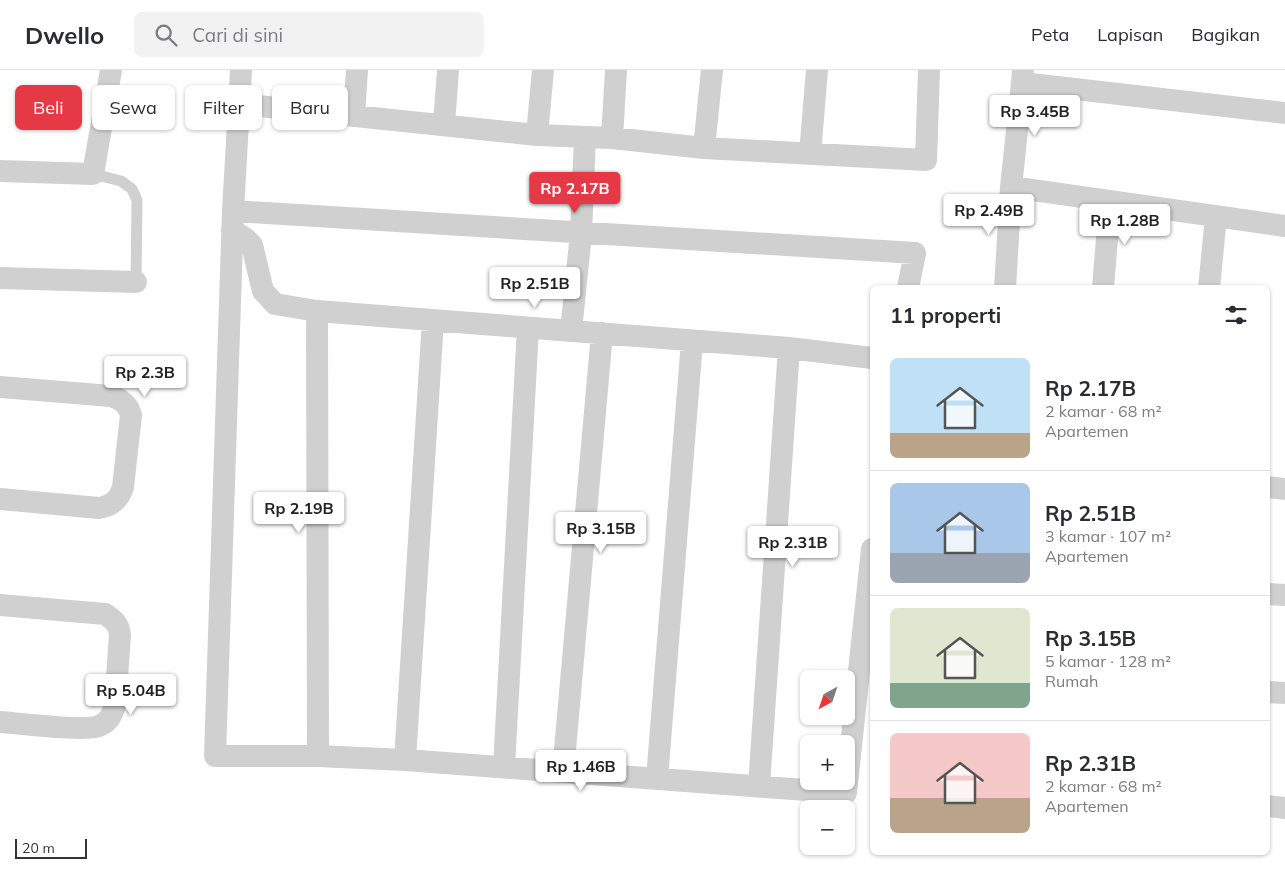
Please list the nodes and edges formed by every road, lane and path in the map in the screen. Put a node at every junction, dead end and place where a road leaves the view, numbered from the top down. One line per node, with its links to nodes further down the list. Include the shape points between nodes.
1 (111, 70): 23 (street)
2 (241, 70): 11 (street)
3 (357, 70): 14 (street)
4 (448, 70): 15 (street)
5 (543, 70): 17 (street)
6 (616, 70): 19 (street)
7 (712, 70): 20 (street)
8 (817, 70): 21 (street)
9 (929, 70): 21 (street, via 926,160)
10 (1023, 77): 13 (street); 24 (street)
11 (240, 85)
12 (262, 106): 14 (street)
13 (1285, 113)
14 (354, 116): 15 (street)
15 (444, 125): 17 (street)
16 (238, 130): 27 (street)
17 (537, 135): 18 (street)
18 (586, 137): 19 (street); 29 (street)
19 (612, 138): 20 (street)
20 (704, 148): 21 (street)
21 (810, 154)
22 (0, 171): 23 (street)
23 (93, 174): 31 (lane, via 120,181 132,189 137,200)
24 (1011, 187): 25 (street); 33 (street)
25 (1110, 201): 26 (street); 34 (street)
26 (1216, 216): 28 (street); 35 (street)
27 (233, 221): 29 (street); 36 (street, via 252,245 262,291 275,304); 55 (street, via 215,756)
28 (1285, 226)
29 (581, 233): 32 (street, via 915,253); 39 (street)
30 (0, 278): 31 (street)
31 (136, 282)
32 (909, 285)
33 (1005, 285)
34 (1103, 285)
35 (1209, 285)
36 (317, 311): 37 (street); 55 (street)
37 (433, 320): 38 (street); 56 (street)
38 (528, 328): 39 (street); 57 (street)
39 (571, 331): 40 (street)
40 (602, 333): 41 (street); 58 (street)
41 (692, 341): 42 (street); 59 (street)
42 (789, 348): 43 (street); 60 (street)
43 (870, 358)
44 (0, 387): 47 (street, via 111,396 124,402 131,415 123,487 121,495 109,506 100,508)
45 (1270, 487): 46 (street)
46 (1285, 489)
47 (0, 499)
48 (870, 568): 60 (street, via 846,792)
49 (1270, 594): 50 (street)
50 (1285, 595)
51 (0, 604): 54 (street, via 105,614 119,627 120,635 114,705 107,722 92,729)
52 (1270, 692): 53 (street)
53 (1285, 693)
54 (0, 722)
55 (318, 756): 56 (street)
56 (405, 760): 57 (street)
57 (504, 767): 58 (street)
58 (563, 772): 59 (street)
59 (656, 778): 60 (street)
60 (759, 786)
61 (1270, 806): 62 (street)
62 (1285, 808)

